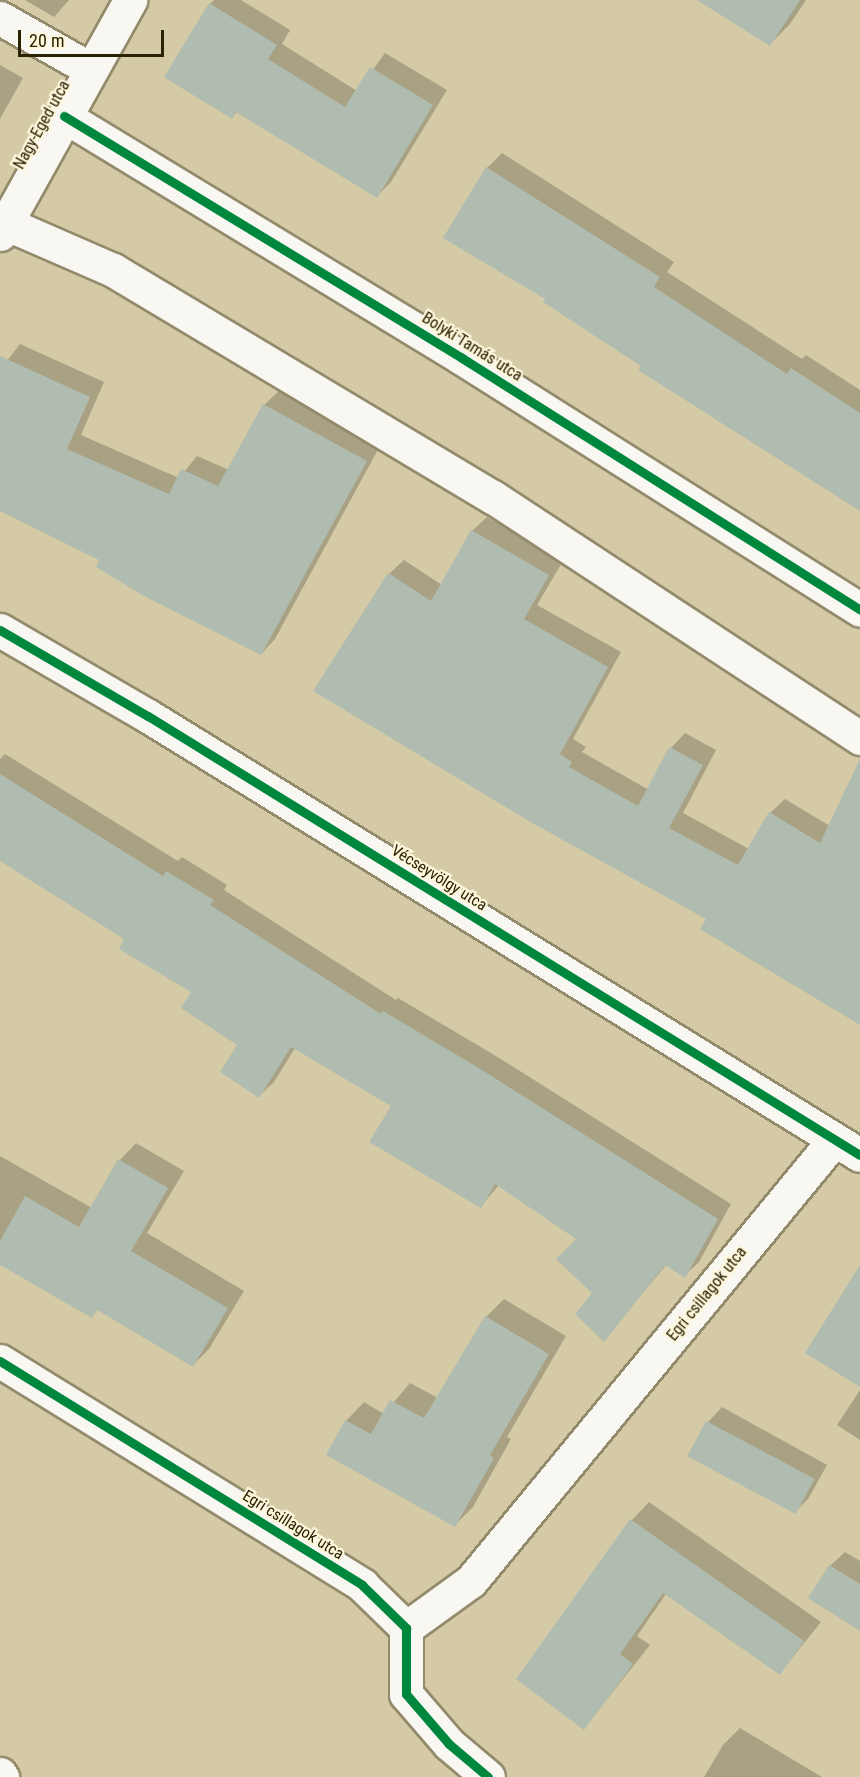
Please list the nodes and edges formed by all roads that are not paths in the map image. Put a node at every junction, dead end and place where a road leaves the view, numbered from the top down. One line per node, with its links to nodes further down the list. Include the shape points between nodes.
1 (130, 0): 3 (street, Nagy-Eged utca)
2 (0, 18): 3 (street)
3 (90, 69): 4 (street, Nagy-Eged utca)
4 (64, 117): 5 (street, Nagy-Eged utca); 6 (street, Bolyki Tamás utca, via 472,364)
5 (2, 228): 8 (street, via 112,270 493,497)
6 (860, 609)
7 (0, 630): 9 (street, Vécseyvölgy utca, via 148,716)
8 (860, 738)
9 (847, 1147): 11 (street, Egri csillagok utca, via 471,1581)
10 (0, 1361): 11 (street, Egri csillagok utca, via 362,1585)
11 (406, 1628): 12 (street, via 406,1694 449,1744)
12 (488, 1777)

